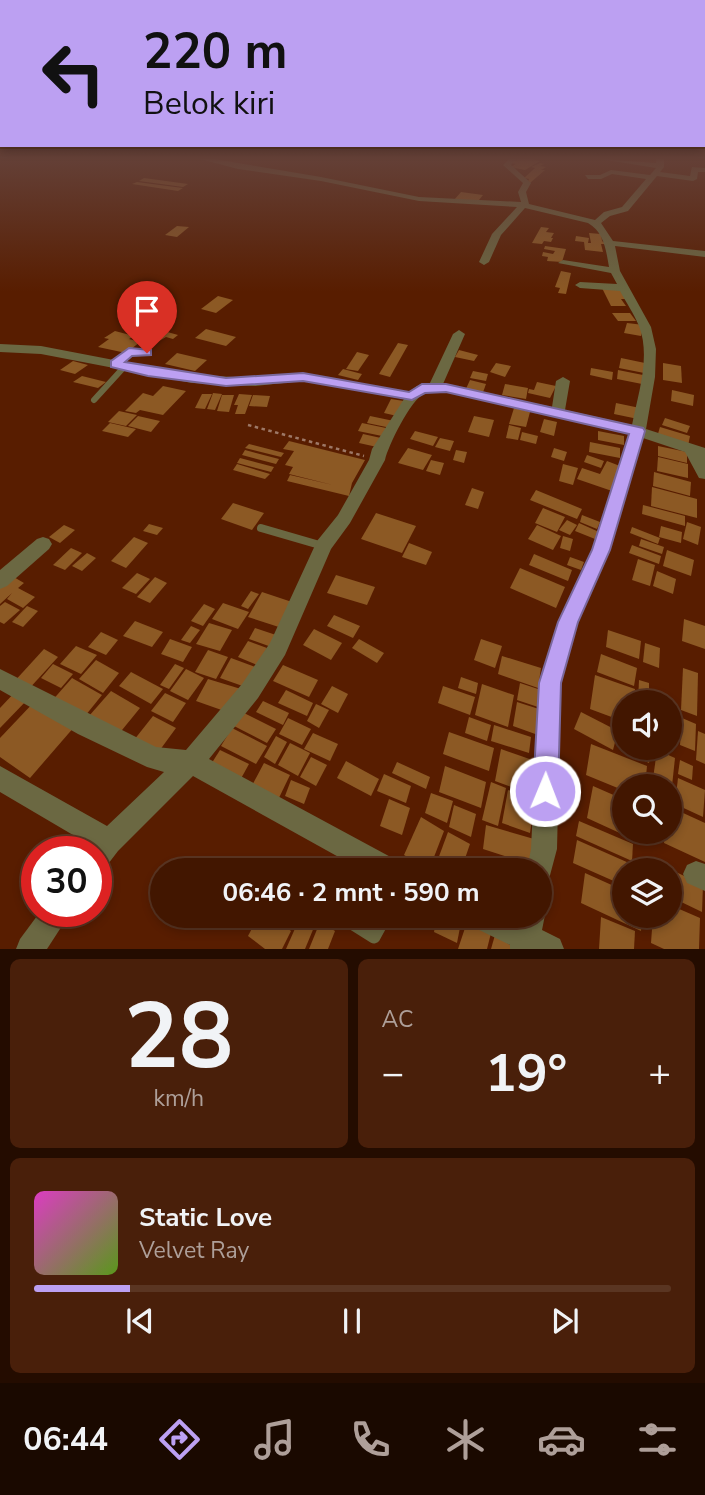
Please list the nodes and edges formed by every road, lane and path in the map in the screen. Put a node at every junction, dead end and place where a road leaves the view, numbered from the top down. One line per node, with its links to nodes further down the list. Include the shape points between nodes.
1 (494, 203): 3 (street)
2 (629, 203): 4 (street)
3 (524, 205): 4 (street); 7 (street, via 504,224)
4 (596, 223): 5 (street)
5 (610, 243): 6 (street); 9 (street)
6 (705, 254)
7 (484, 262)
8 (563, 263): 9 (street)
9 (615, 271): 11 (street)
10 (580, 285): 11 (street)
11 (624, 288): 22 (street, via 645,327 650,349)
12 (459, 334): 17 (street)
13 (0, 348): 15 (street, via 41,350)
14 (147, 353): 15 (lane, via 129,352)
15 (120, 365): 18 (street, via 226,382 303,377); 19 (lane)
16 (563, 381): 20 (street)
17 (435, 387): 18 (street, via 422,388); 20 (street)
18 (412, 396): 24 (street)
19 (94, 400)
20 (558, 413): 22 (street)
21 (248, 425): 24 (path)
22 (638, 431): 23 (street); 36 (street, via 601,550 568,622 550,683)
23 (699, 451): 25 (street)
24 (377, 460): 28 (street)
25 (705, 474)
26 (261, 528): 28 (lane)
27 (43, 544): 29 (street)
28 (323, 547): 31 (street, via 278,649)
29 (0, 581)
30 (0, 680): 31 (street, via 155,759)
31 (191, 762): 34 (street); 35 (street)
32 (0, 778): 33 (street)
33 (82, 836)
34 (112, 840)
35 (367, 858)
36 (542, 858)
37 (46, 927): 42 (street)
38 (360, 928): 39 (lane, via 374,937)
39 (379, 928)
40 (510, 928): 41 (street)
41 (533, 938)
42 (30, 949)

